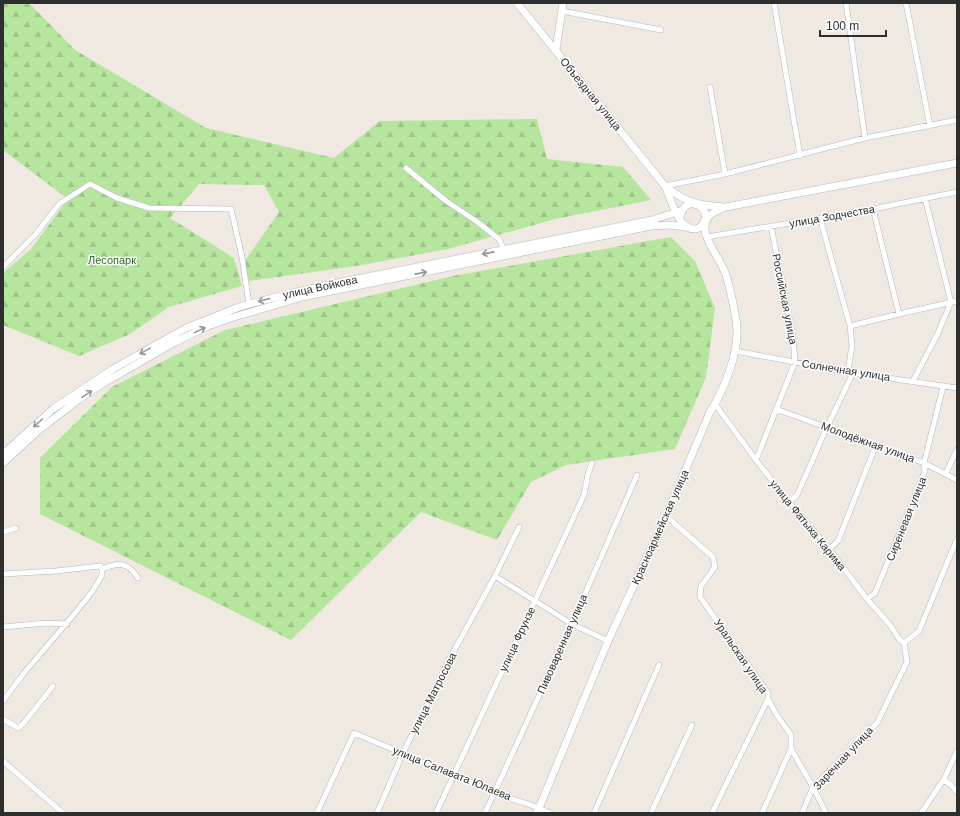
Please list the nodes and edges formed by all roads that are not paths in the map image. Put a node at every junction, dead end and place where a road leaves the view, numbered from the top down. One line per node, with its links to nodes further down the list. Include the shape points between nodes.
1 (517, 3): 8 (main road, Объездная улица)
2 (563, 3): 6 (main road)
3 (774, 3): 13 (street)
4 (846, 3): 12 (street)
5 (906, 3): 11 (street)
6 (562, 11): 7 (street); 8 (main road)
7 (661, 30)
8 (556, 50): 17 (main road, Объездная улица)
9 (710, 87): 16 (street)
10 (957, 120): 11 (street)
11 (930, 126): 12 (street)
12 (865, 138): 13 (street)
13 (800, 156): 16 (street)
14 (957, 163): 21 (main road)
15 (406, 168): 29 (street, via 499,239)
16 (725, 174): 17 (street)
17 (665, 186): 20 (main road); 23 (main road)
18 (957, 192): 19 (street, улица Зодчества)
19 (925, 198): 22 (street, улица Зодчества); 32 (street)
20 (698, 205): 21 (main road); 23 (main road, via 692,204); 25 (main road, via 703,208)
21 (726, 207): 25 (main road, via 710,215)
22 (873, 209): 24 (street, улица Зодчества); 34 (street)
23 (679, 210): 27 (main road, via 682,223); 29 (main road, улица Войкова, via 652,220)
24 (820, 218): 26 (street, улица Зодчества); 35 (street)
25 (705, 221): 27 (main road, via 699,228); 28 (main road)
26 (771, 226): 28 (street, улица Зодчества); 37 (street, Российская улица, via 793,337)
27 (688, 228): 28 (main road); 49 (main road, улица Войкова, one-way to 27, via 78,400 102,384 175,342 234,316 302,297 651,226 670,225)
28 (707, 238): 36 (main road, Красноармейская улица, via 724,270 735,310)
29 (504, 250): 33 (main road, улица Войкова, one-way to 33, via 347,281)
30 (3, 267): 33 (street, via 35,236 59,204 90,184 117,198 149,208 231,209)
31 (957, 301): 32 (street)
32 (951, 302): 34 (street); 39 (street)
33 (249, 304): 47 (main road, улица Войкова, one-way to 47, via 186,328 114,369 53,409)
34 (899, 314): 35 (street)
35 (850, 326): 38 (street)
36 (735, 351): 37 (street, Солнечная улица); 42 (main road, Красноармейская улица, via 727,378)
37 (795, 362): 38 (street, Солнечная улица); 43 (street, Российская улица)
38 (851, 372): 39 (street, Солнечная улица); 44 (street)
39 (913, 381): 40 (street, Солнечная улица)
40 (943, 386): 41 (street, Солнечная улица); 51 (street, Сиреневая улица)
41 (957, 388)
42 (715, 404): 48 (street, улица Фатыха Карима); 56 (main road, Красноармейская улица)
43 (776, 409): 44 (street, Молодёжная улица); 48 (street, Российская улица)
44 (827, 427): 45 (street, Молодёжная улица); 55 (street, via 797,495)
45 (876, 445): 51 (street, Молодёжная улица); 61 (street, via 838,541)
46 (957, 450): 52 (street)
47 (3, 454)
48 (756, 460): 55 (street, улица Фатыха Карима)
49 (3, 463)
50 (592, 463): 67 (street, улица Фрунзе, via 584,495)
51 (924, 463): 52 (street, Молодёжная улица); 66 (street, Сиреневая улица, via 925,471 875,593)
52 (946, 473): 54 (street, Молодёжная улица)
53 (637, 475): 69 (street, Пивоваренная улица)
54 (957, 480)
55 (790, 502): 61 (street, улица Фатыха Карима)
56 (666, 516): 71 (main road, Красноармейская улица); 75 (street, Уральская улица, via 713,557 715,567 701,586 700,597 768,693)
57 (519, 527): 64 (street, улица Матросова)
58 (16, 528): 59 (street)
59 (3, 532)
60 (957, 539): 72 (street, via 919,631)
61 (829, 549): 66 (street, улица Фатыха Карима)
62 (101, 567): 63 (street); 65 (street, via 125,565 133,570); 68 (street, via 102,575 92,592)
63 (3, 574)
64 (495, 576): 67 (street); 81 (street, улица Матросова, via 450,658)
65 (138, 578)
66 (867, 599): 72 (street, улица Фатыха Карима)
67 (535, 600): 69 (street); 83 (street, улица Фрунзе)
68 (67, 624): 70 (street); 76 (street)
69 (572, 624): 71 (street); 86 (street, Пивоваренная улица)
70 (3, 627)
71 (608, 641): 88 (main road, Красноармейская улица)
72 (904, 643): 85 (street, Заречная улица, via 907,662 877,723)
73 (659, 665): 95 (street)
74 (53, 686): 77 (street, via 18,728)
75 (768, 699): 79 (street, Уральская улица, via 790,735); 97 (street)
76 (3, 701)
77 (3, 719)
78 (692, 725): 96 (street)
79 (791, 749): 85 (street, Уральская улица); 98 (street)
80 (957, 751): 84 (street)
81 (403, 753): 83 (street, улица Салавата Юлаева); 90 (street, улица Салавата Юлаева, via 354,733); 91 (street, улица Матросова)
82 (3, 761): 89 (street)
83 (453, 774): 86 (street, улица Салавата Юлаева); 92 (street, улица Фрунзе)
84 (943, 780): 87 (street); 101 (street)
85 (813, 787): 99 (street, Заречная улица); 100 (street, Уральская улица)
86 (494, 792): 88 (street, улица Салавата Юлаева); 93 (street, Пивоваренная улица)
87 (957, 792)
88 (538, 810): 94 (street, улица Салавата Юлаева)
89 (63, 813)
90 (317, 813)
91 (377, 813)
92 (436, 813)
93 (486, 813)
94 (550, 813)
95 (594, 813)
96 (651, 813)
97 (712, 813)
98 (762, 813)
99 (802, 813)
100 (826, 813)
101 (921, 813)

